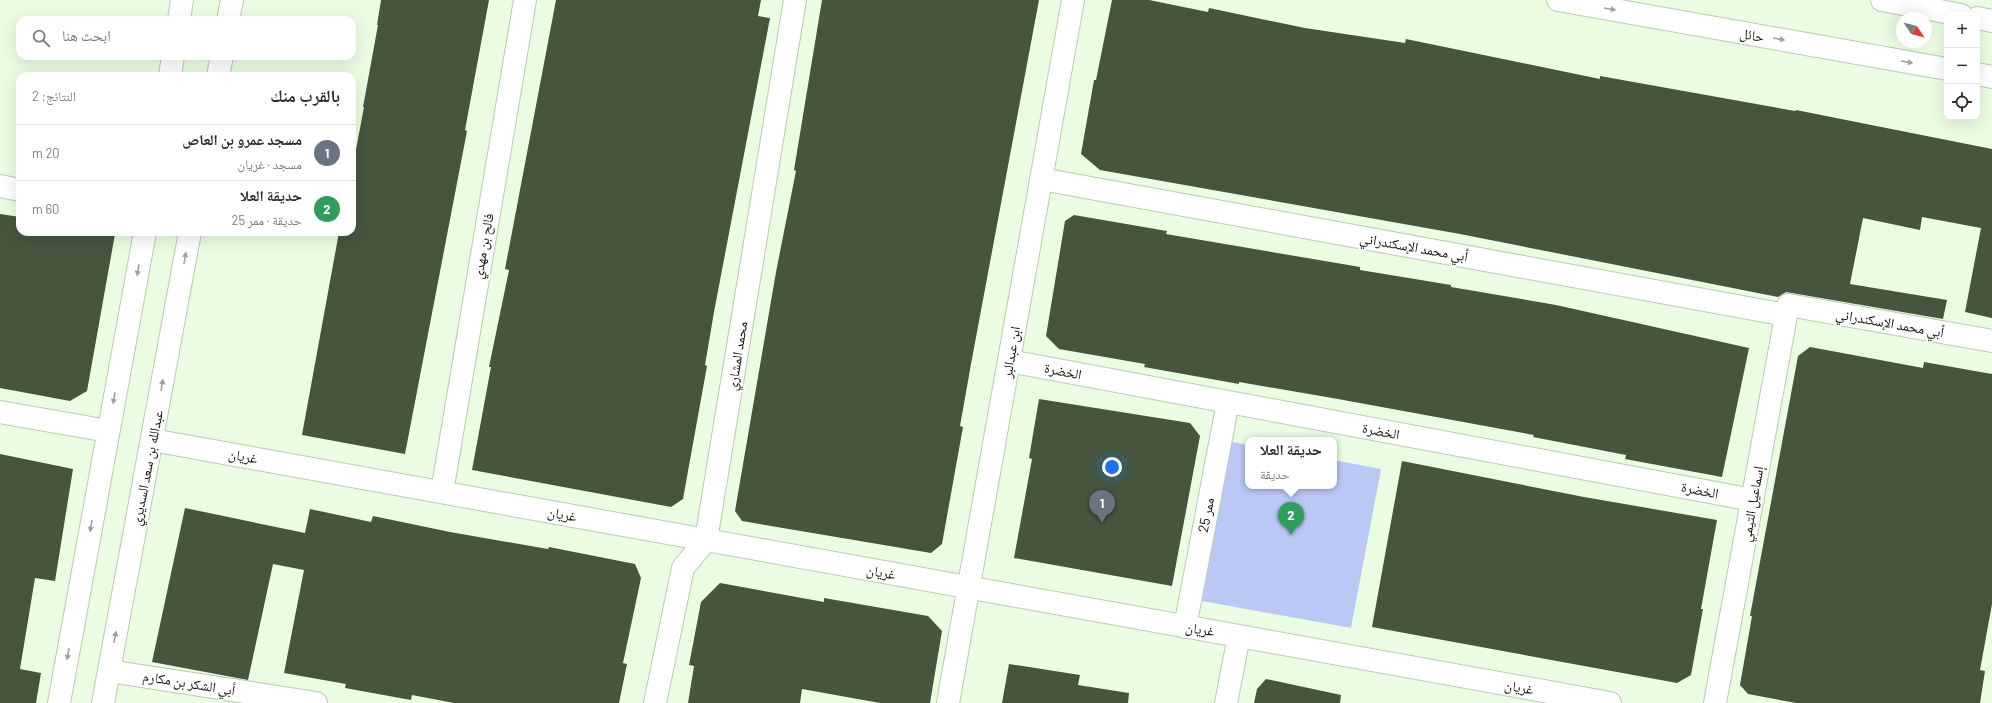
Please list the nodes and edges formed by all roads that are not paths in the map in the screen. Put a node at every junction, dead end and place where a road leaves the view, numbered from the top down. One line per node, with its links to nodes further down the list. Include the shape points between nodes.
1 (182, 0): 9 (street)
2 (232, 0): 10 (street)
3 (525, 0): 32 (street, فالح بن مهدي)
4 (795, 0): 34 (street, محمد المشاري)
5 (1073, 0): 20 (street, ابن عبدالبر)
6 (1558, 0): 15 (street, حائل, one-way to 15)
7 (1882, 0): 8 (street)
8 (1945, 12)
9 (180, 16)
10 (229, 16)
11 (1980, 19): 12 (street)
12 (1992, 21)
13 (172, 60): 16 (street)
14 (221, 60): 17 (street)
15 (1944, 68)
16 (171, 72)
17 (219, 72)
18 (1980, 75): 19 (street)
19 (1992, 77)
20 (1041, 179): 25 (street, أبي محمد الإسكندراني); 27 (street, ابن عبدالبر)
21 (0, 186): 22 (street)
22 (16, 189)
23 (144, 236): 30 (street, one-way to 30)
24 (189, 236): 31 (street, عبدالله بن سعد السديري, one-way to 24)
25 (1787, 310): 26 (street, أبي محمد الإسكندراني); 33 (street, إسماعيل التيمي)
26 (1992, 341)
27 (1009, 361): 28 (street, الخضرة); 35 (street, ابن عبدالبر)
28 (1228, 402): 33 (street, الخضرة); 36 (street, ممر 25)
29 (0, 412): 30 (street)
30 (108, 431): 39 (street, one-way to 39)
31 (152, 440): 32 (street, غريان); 38 (street, عبدالله بن سعد السديري, one-way to 31)
32 (442, 492): 34 (street, غريان)
33 (1753, 500): 46 (street, إسماعيل التيمي)
34 (706, 540): 35 (street, غريان); 42 (street, via 683,568)
35 (969, 588): 36 (street, غريان); 43 (street, ابن عبدالبر)
36 (1185, 627): 37 (street, غريان)
37 (1239, 636): 44 (street); 45 (street, غريان)
38 (108, 671): 40 (street, عبدالله بن سعد السديري); 41 (street, أبي الشكر بن مكارم)
39 (59, 703)
40 (103, 703)
41 (316, 703)
42 (655, 703)
43 (948, 703)
44 (1226, 703)
45 (1610, 703)
46 (1715, 703)

